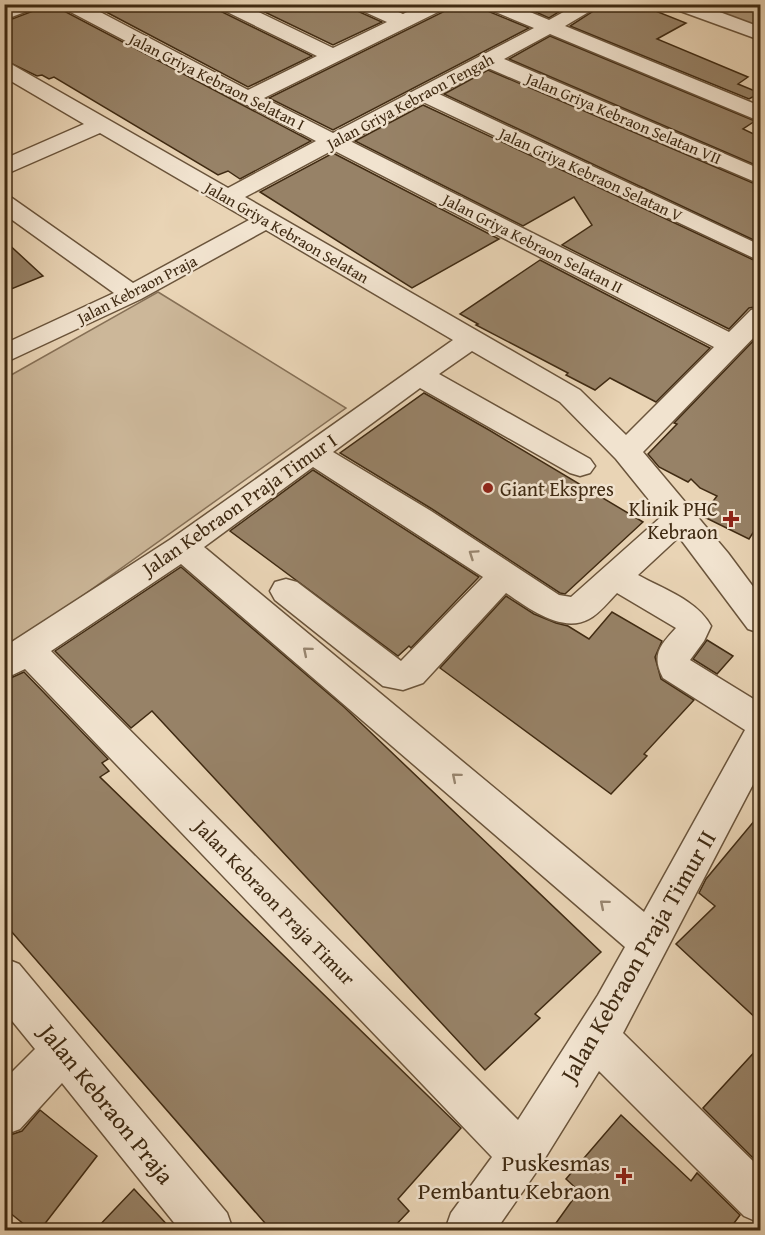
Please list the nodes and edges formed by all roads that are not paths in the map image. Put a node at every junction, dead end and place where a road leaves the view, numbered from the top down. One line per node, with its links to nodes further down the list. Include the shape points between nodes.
1 (28, 4): 10 (street)
2 (70, 4): 19 (street, Jalan Griya Kebraon Selatan I)
3 (226, 4): 15 (street)
4 (363, 4): 12 (street)
5 (439, 4): 12 (street)
6 (493, 4): 13 (street)
7 (592, 4): 13 (street, Jalan Griya Kebraon Tengah)
8 (679, 4): 14 (street)
9 (732, 4): 11 (street)
10 (4, 14)
11 (760, 15)
12 (405, 21): 15 (street)
13 (549, 27): 16 (street, Jalan Griya Kebraon Tengah); 20 (street)
14 (760, 34)
15 (333, 57): 19 (street)
16 (488, 60): 18 (street, Jalan Griya Kebraon Tengah); 24 (street, Jalan Griya Kebraon Selatan VII)
17 (4, 68): 21 (street, Jalan Griya Kebraon Selatan)
18 (422, 94): 22 (street, Jalan Griya Kebraon Tengah); 28 (street, Jalan Griya Kebraon Selatan V)
19 (248, 98): 22 (street, Jalan Griya Kebraon Selatan I)
20 (760, 113)
21 (101, 124): 23 (street); 25 (street, Jalan Griya Kebraon Selatan)
22 (333, 141): 25 (street, Jalan Griya Kebraon Tengah); 32 (street, Jalan Griya Kebraon Selatan II)
23 (4, 168)
24 (760, 177)
25 (228, 197): 27 (street, Jalan Griya Kebraon Selatan)
26 (4, 203): 29 (street)
27 (267, 220): 29 (street, Jalan Kebraon Praja); 31 (street, Jalan Griya Kebraon Selatan)
28 (760, 254)
29 (132, 294): 33 (street, Jalan Kebraon Praja)
30 (760, 316): 32 (street)
31 (471, 340): 34 (street, Jalan Kebraon Praja Timur I); 36 (street, Jalan Griya Kebraon Selatan, via 570,396)
32 (732, 345): 36 (street)
33 (4, 356)
34 (419, 375): 35 (street, Jalan Kebraon Praja Timur I); 37 (street)
35 (312, 452): 39 (street, Jalan Kebraon Praja Timur I); 40 (street, one-way to 35)
36 (626, 452): 38 (street, Jalan Griya Kebraon Selatan)
37 (580, 466)
38 (680, 518): 41 (street); 43 (street, Jalan Griya Kebraon Selatan)
39 (182, 547): 44 (street, Jalan Kebraon Praja Timur I); 47 (street, one-way to 39)
40 (504, 575): 41 (street, via 547,604 564,610 578,610); 42 (street, via 411,673 403,676 395,676)
41 (615, 577): 45 (street, via 686,617 694,626 693,635 674,651 675,668)
42 (286, 591)
43 (756, 602)
44 (16, 657): 52 (street, Jalan Kebraon Praja Timur)
45 (760, 720)
46 (760, 737): 47 (street, Jalan Kebraon Praja Timur II)
47 (649, 942): 49 (street, Jalan Kebraon Praja Timur II)
48 (4, 978): 50 (street, Jalan Kebraon Praja)
49 (596, 1036): 52 (street, Jalan Kebraon Praja Timur II); 53 (street)
50 (63, 1050): 51 (street); 54 (street, Jalan Kebraon Praja)
51 (4, 1113)
52 (521, 1155): 55 (street, Jalan Kebraon Praja Timur II)
53 (760, 1200)
54 (210, 1230)
55 (468, 1230)

